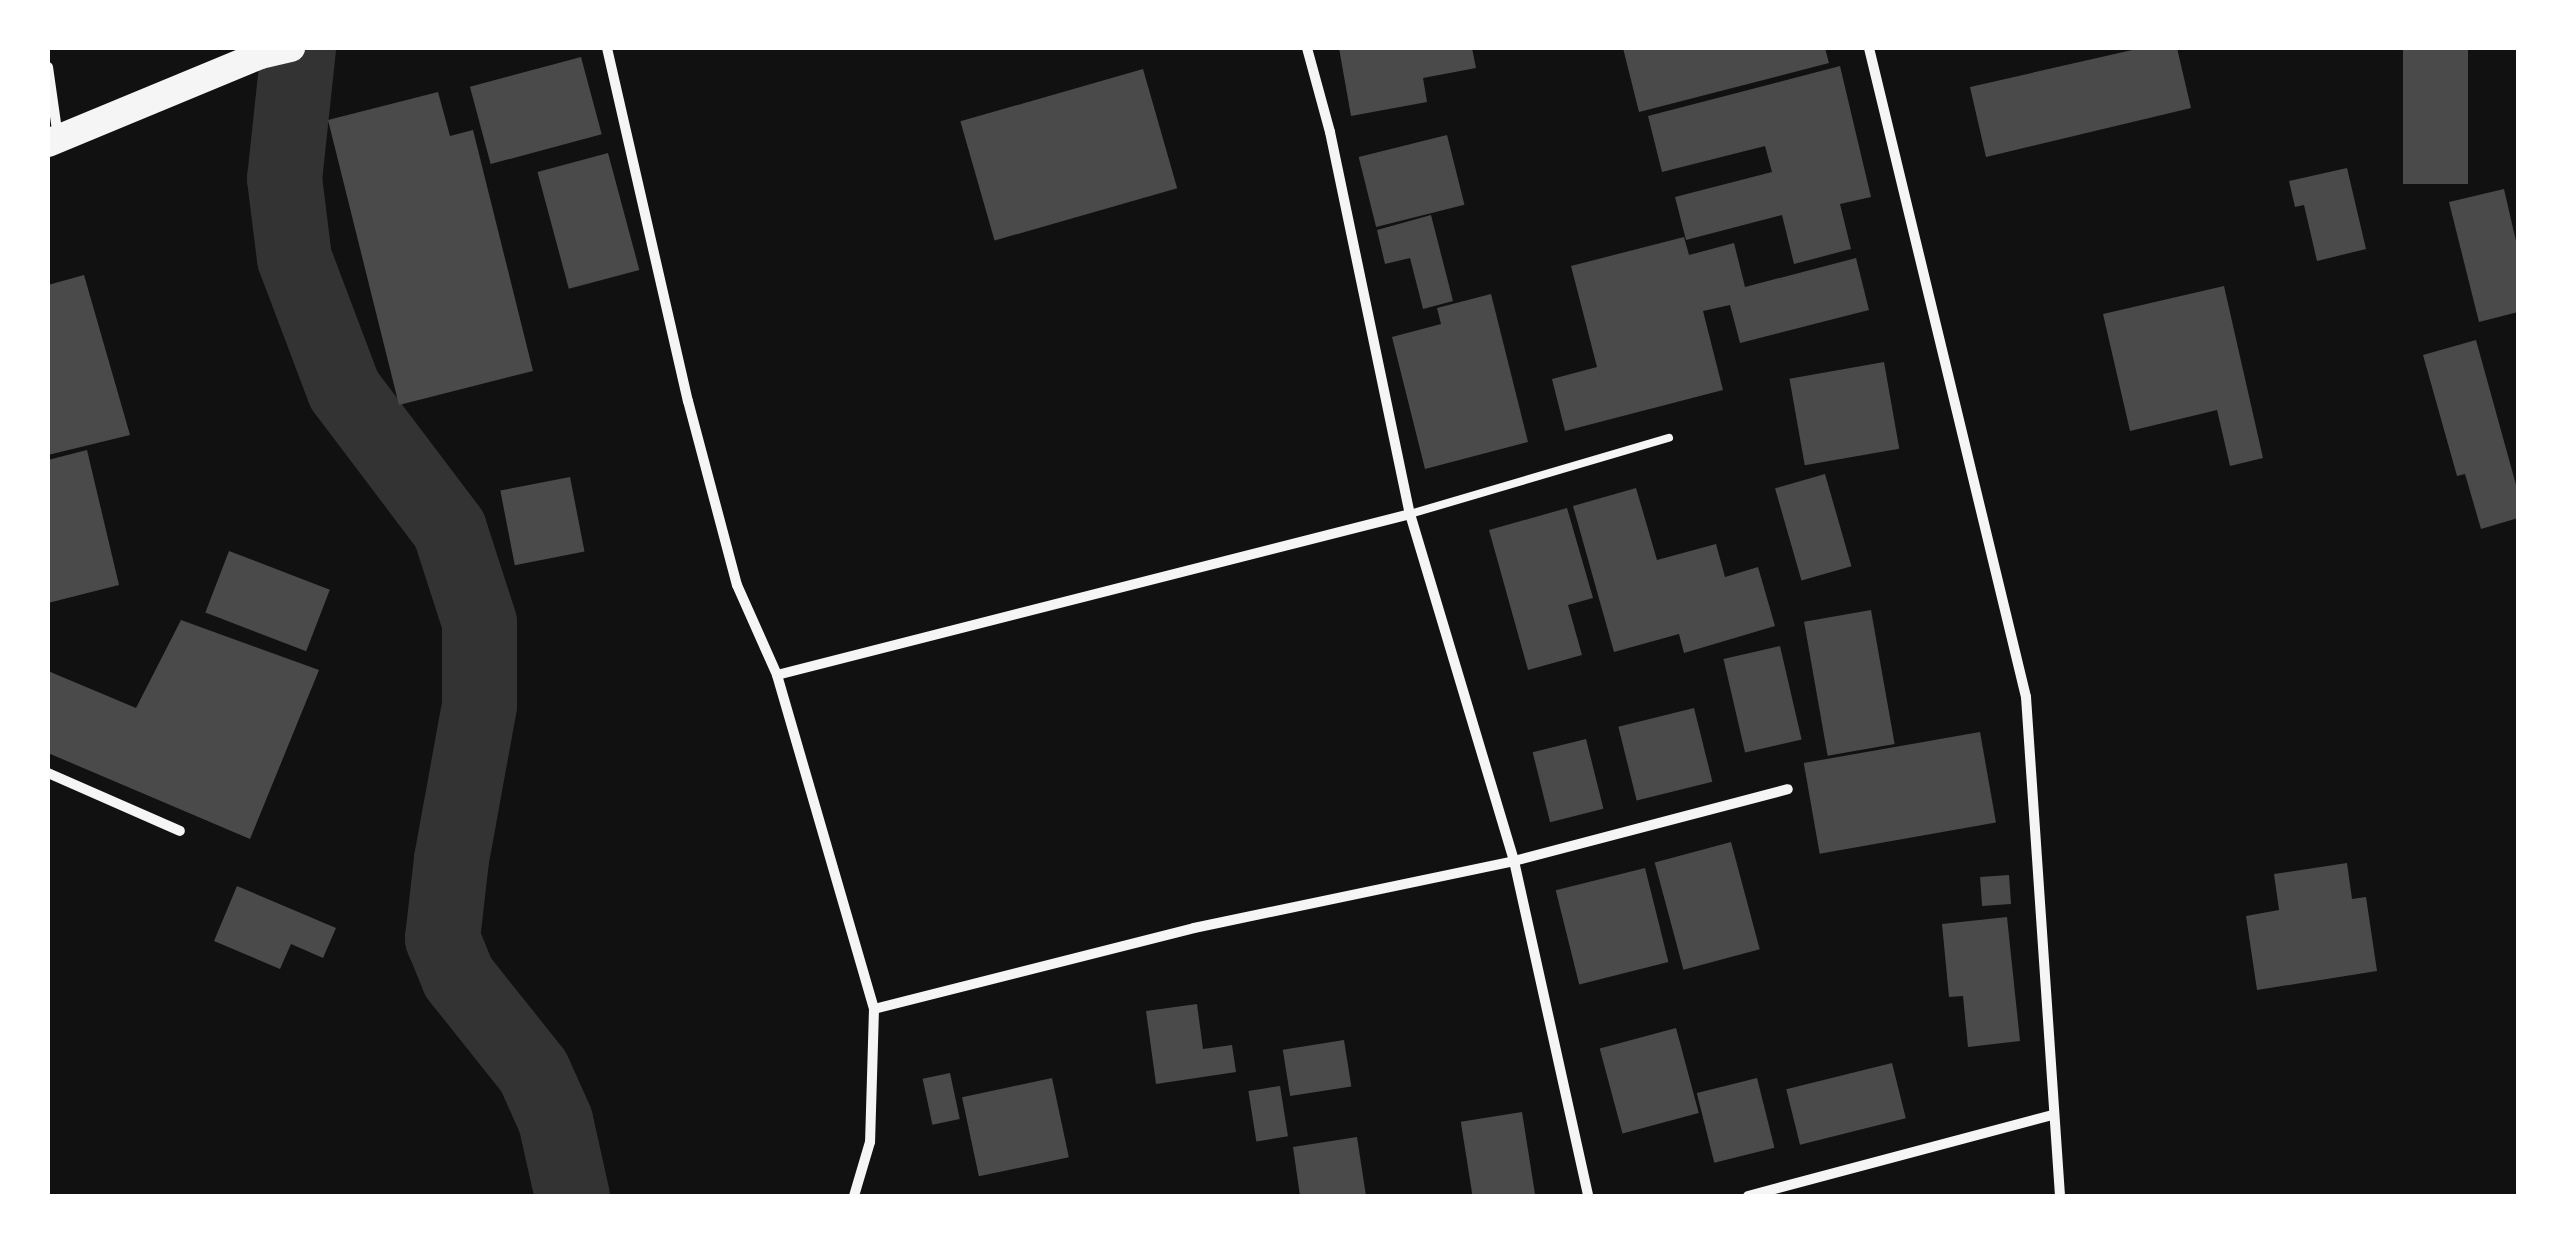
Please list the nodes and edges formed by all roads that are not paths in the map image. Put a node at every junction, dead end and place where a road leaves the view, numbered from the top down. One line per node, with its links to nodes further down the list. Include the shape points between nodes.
1 (291, 48): 6 (highway)
2 (608, 48): 9 (street, via 732,567)
3 (1307, 48): 8 (street)
4 (1868, 48): 15 (street, via 2026,697)
5 (48, 67): 6 (street)
6 (53, 141)
7 (1668, 438): 8 (lane)
8 (1410, 514): 9 (street); 13 (street)
9 (777, 676): 14 (street)
10 (48, 774): 12 (street)
11 (1788, 789): 13 (street)
12 (180, 831)
13 (1514, 861): 14 (street, via 1194,928); 17 (street)
14 (874, 1009): 16 (street, via 870,1142)
15 (2053, 1115): 18 (street); 19 (street)
16 (854, 1196)
17 (1588, 1196)
18 (1748, 1196)
19 (2060, 1196)

